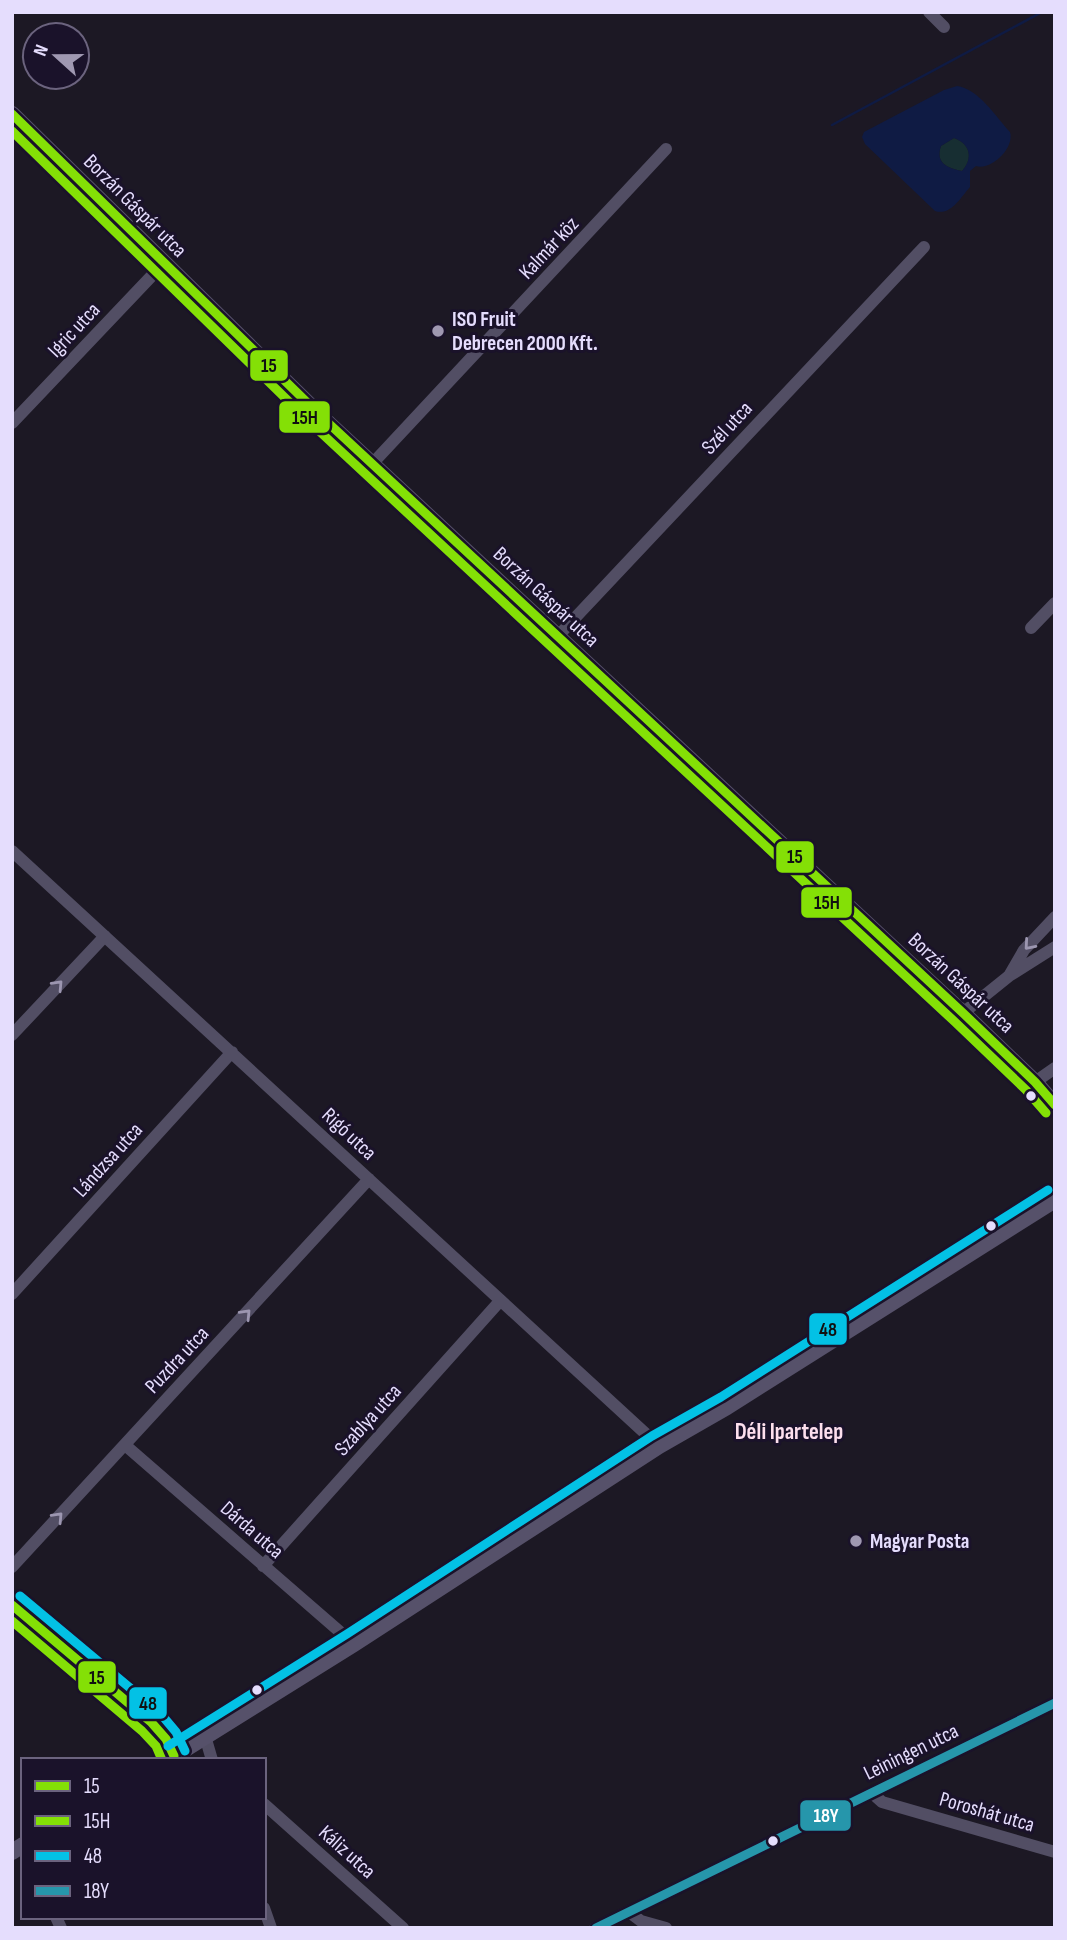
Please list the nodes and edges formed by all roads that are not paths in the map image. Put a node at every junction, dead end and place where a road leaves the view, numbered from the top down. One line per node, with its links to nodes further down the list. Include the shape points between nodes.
1 (929, 12): 2 (street)
2 (944, 27)
3 (12, 114): 6 (street, Borzán Gáspár utca)
4 (666, 149): 8 (street, Kalmár köz)
5 (924, 247): 11 (street, Szél utca)
6 (163, 264): 7 (street, Igric utca); 8 (street, Borzán Gáspár utca)
7 (12, 423)
8 (372, 464): 11 (street, Borzán Gáspár utca)
9 (1055, 603): 10 (street)
10 (1031, 628)
11 (558, 636): 17 (street, Borzán Gáspár utca)
12 (12, 850): 14 (street, Rigó utca)
13 (1055, 917): 16 (street, one-way to 16, via 1024,950)
14 (105, 936): 18 (street, one-way to 14); 19 (street, Rigó utca)
15 (1055, 947): 16 (street)
16 (1009, 976): 17 (street)
17 (963, 1013): 21 (street, Borzán Gáspár utca)
18 (12, 1035)
19 (232, 1052): 23 (street, Rigó utca); 25 (street, Lándzsa utca)
20 (1055, 1068): 21 (street)
21 (1034, 1082): 22 (street, Borzán Gáspár utca)
22 (1055, 1105)
23 (369, 1179): 26 (street, Rigó utca); 27 (street, Puzdra utca, one-way to 23)
24 (1055, 1200): 28 (street)
25 (12, 1294)
26 (500, 1300): 28 (street, Rigó utca); 29 (street, Szablya utca)
27 (125, 1445): 29 (street, Dárda utca); 30 (street, Puzdra utca, one-way to 27)
28 (659, 1446): 32 (street)
29 (263, 1566): 32 (street, Dárda utca)
30 (12, 1567)
31 (12, 1605): 35 (street, via 152,1723 166,1739)
32 (354, 1644): 34 (street)
33 (1055, 1703): 37 (street, Leiningen utca)
34 (205, 1737): 35 (street); 36 (street)
35 (171, 1758)
36 (211, 1758)
37 (872, 1793): 39 (street, Poroshát utca, via 882,1802); 40 (street, Leiningen utca)
38 (266, 1806): 41 (street, Káliz utca)
39 (1055, 1852)
40 (629, 1912): 42 (street, Leiningen utca); 43 (street)
41 (403, 1928)
42 (595, 1928)
43 (666, 1928)

